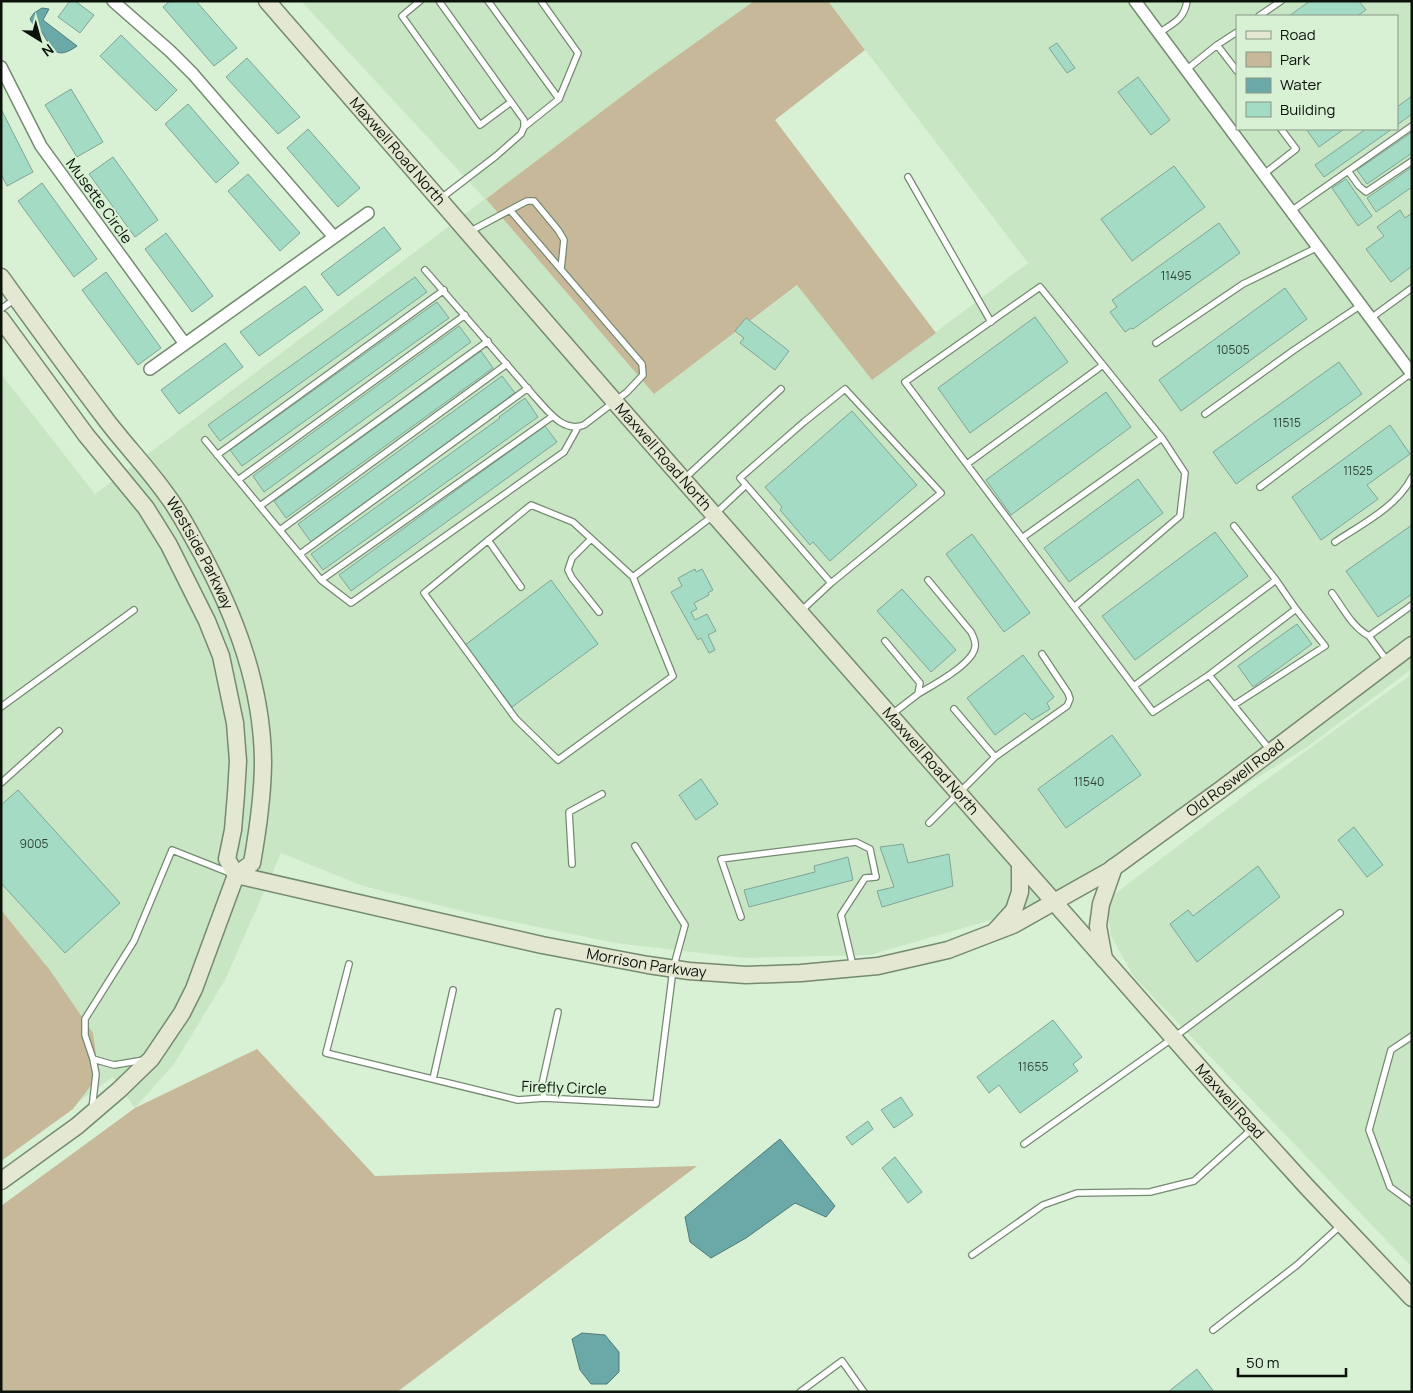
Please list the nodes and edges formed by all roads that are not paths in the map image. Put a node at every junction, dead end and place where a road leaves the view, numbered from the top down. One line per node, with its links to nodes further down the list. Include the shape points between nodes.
1 (113, 1): 31 (street, via 193,74)
2 (420, 1): 18 (lane, via 402,16 480,125)
3 (439, 1): 18 (lane)
4 (488, 1): 17 (lane)
5 (540, 1): 17 (lane, via 578,53)
6 (1135, 1): 11 (street)
7 (1188, 1): 11 (lane, via 1186,12)
8 (1281, 1): 10 (lane)
9 (270, 5): 26 (street, Maxwell Road North)
10 (1260, 15)
11 (1159, 33): 15 (street)
12 (1236, 33): 13 (lane)
13 (1217, 45): 15 (lane); 16 (lane)
14 (1, 67): 47 (street, Musette Circle, via 41,146)
15 (1186, 70): 24 (street)
16 (1236, 70)
17 (559, 98): 19 (lane)
18 (511, 102): 19 (lane, via 524,120)
19 (524, 126): 26 (lane, via 521,134 496,156)
20 (1412, 126): 23 (lane)
21 (1282, 130): 24 (lane, via 1296,149)
22 (1412, 162): 23 (lane, via 1366,192)
23 (1348, 170): 28 (lane)
24 (1264, 174): 28 (street)
25 (908, 177): 44 (lane)
26 (439, 200): 30 (street, Maxwell Road North)
27 (510, 210): 30 (lane); 33 (lane); 33 (lane, via 534,201 564,240)
28 (1291, 211): 32 (street)
29 (368, 213): 31 (street)
30 (467, 233): 54 (street, Maxwell Road North)
31 (334, 237): 47 (street)
32 (1318, 247): 39 (street); 46 (lane, via 1243,284)
33 (561, 269): 54 (lane, via 642,364 643,375)
34 (425, 270): 37 (lane)
35 (1, 276): 38 (street, Westside Parkway)
36 (1412, 288): 42 (lane)
37 (444, 290): 41 (lane); 60 (lane)
38 (16, 298): 40 (lane); 112 (street, Westside Parkway, via 106,420 166,494 211,571 245,648 260,720 263,761 252,863)
39 (1361, 305): 42 (street); 55 (lane)
40 (1, 309)
41 (465, 315): 45 (lane); 64 (lane)
42 (1371, 318): 51 (street)
43 (1, 319): 112 (street, Westside Parkway, via 86,435 146,508 208,621 221,656 235,723 237,786 227,859)
44 (991, 322): 49 (lane, via 1040,287); 61 (lane, via 904,382)
45 (488, 341): 48 (lane); 67 (lane)
46 (1156, 343)
47 (185, 344): 50 (street)
48 (507, 364): 52 (lane); 70 (lane)
49 (1103, 365): 58 (lane); 61 (lane)
50 (150, 369)
51 (1411, 373): 66 (lane)
52 (528, 388): 56 (lane); 75 (lane)
53 (781, 389): 63 (lane)
54 (615, 402): 57 (lane); 63 (street, Maxwell Road North)
55 (1205, 414)
56 (553, 416): 57 (lane, via 570,427); 77 (lane)
57 (578, 427): 77 (lane, via 564,452 351,603)
58 (1162, 438): 71 (lane); 84 (lane, via 1184,473 1180,516)
59 (205, 440): 60 (lane)
60 (217, 455): 64 (lane)
61 (967, 464): 71 (lane)
62 (1412, 477): 74 (lane, via 1406,488 1382,511)
63 (683, 479): 68 (street, Maxwell Road North)
64 (238, 480): 67 (lane)
65 (746, 485): 68 (lane); 80 (lane); 80 (lane, via 740,478 845,389 941,493)
66 (1260, 487)
67 (260, 506): 70 (lane)
68 (714, 515): 76 (lane); 88 (street, Maxwell Road North)
69 (1234, 526): 79 (lane)
70 (280, 530): 75 (lane)
71 (1022, 538): 84 (lane)
72 (591, 539): 73 (lane, via 573,522 531,505); 76 (lane); 87 (lane, via 572,558 568,570)
73 (488, 540): 76 (lane, via 424,593 516,719 558,760 673,676); 81 (lane)
74 (1335, 542)
75 (300, 554): 77 (lane)
76 (633, 577)
77 (321, 580)
78 (928, 580): 96 (lane, via 971,632 975,648 963,663)
79 (1276, 580): 85 (lane); 95 (lane)
80 (831, 583): 88 (lane)
81 (521, 587)
82 (1332, 593): 89 (lane, via 1359,630)
83 (1412, 605): 89 (lane)
84 (1074, 607): 95 (lane)
85 (1296, 609): 94 (lane); 97 (lane, via 1325,646)
86 (134, 610): 98 (lane)
87 (599, 612)
88 (800, 612): 100 (street, Maxwell Road North)
89 (1369, 636): 93 (lane)
90 (885, 641): 96 (lane, via 920,683)
91 (1412, 645): 93 (street, Old Roswell Road)
92 (1042, 654): 103 (lane, via 1070,700 1067,706)
93 (1388, 662): 102 (street, Old Roswell Road)
94 (1209, 675): 95 (lane, via 1153,712); 97 (lane)
95 (1134, 686)
96 (918, 694): 100 (lane)
97 (1234, 705): 102 (lane)
98 (1, 707)
99 (954, 708): 103 (lane)
100 (890, 716): 106 (street, Maxwell Road North)
101 (59, 731): 104 (lane)
102 (1271, 751): 111 (street, Old Roswell Road)
103 (995, 757): 106 (lane)
104 (1, 783)
105 (602, 794): 109 (lane, via 569,812)
106 (959, 794): 107 (lane); 110 (street, Maxwell Road North)
107 (929, 823)
108 (635, 846): 119 (lane, Firefly Circle, via 685,925)
109 (572, 864)
110 (1020, 864): 113 (street, Maxwell Road North); 116 (street, via 1020,892 1014,910)
111 (1114, 867): 113 (street, Old Roswell Road); 117 (street, via 1101,904 1098,926)
112 (236, 875): 119 (street, Morrison Parkway, via 542,944); 125 (lane, via 172,850 134,941 85,1019 85,1035); 126 (street, Westside Parkway, via 194,989)
113 (1054, 902): 116 (street, Morrison Parkway); 117 (street, Maxwell Road)
114 (1340, 913): 124 (lane)
115 (741, 917): 120 (lane, via 721,859 856,842 870,850 876,876 865,878 841,915)
116 (994, 933): 120 (street, Morrison Parkway, via 948,950 878,966)
117 (1104, 959): 124 (street, Maxwell Road)
118 (349, 964): 127 (lane, Firefly Circle, via 326,1053)
119 (673, 968): 120 (street, Morrison Parkway, via 746,975); 128 (lane, Firefly Circle, via 656,1104)
120 (853, 968)
121 (454, 990): 127 (lane)
122 (558, 1012): 128 (lane, via 542,1084)
123 (1412, 1036): 133 (lane, via 1391,1050 1369,1130 1390,1187)
124 (1173, 1038): 130 (street, Maxwell Road); 131 (lane)
125 (93, 1059): 126 (lane, via 114,1065); 129 (lane, via 96,1074)
126 (151, 1059): 129 (street, Westside Parkway)
127 (433, 1079): 128 (lane, Firefly Circle, via 518,1100)
128 (544, 1098)
129 (92, 1114): 132 (street, Westside Parkway)
130 (1253, 1128): 134 (street, Maxwell Road); 135 (lane, via 1194,1181 1150,1192 1077,1193 1043,1205)
131 (1024, 1144)
132 (1, 1181)
133 (1412, 1204)
134 (1342, 1224): 136 (street, Maxwell Road); 137 (lane, via 1297,1265)
135 (972, 1255)
136 (1412, 1298)
137 (1212, 1330)
138 (800, 1392): 139 (lane, via 842,1362)
139 (864, 1392)

